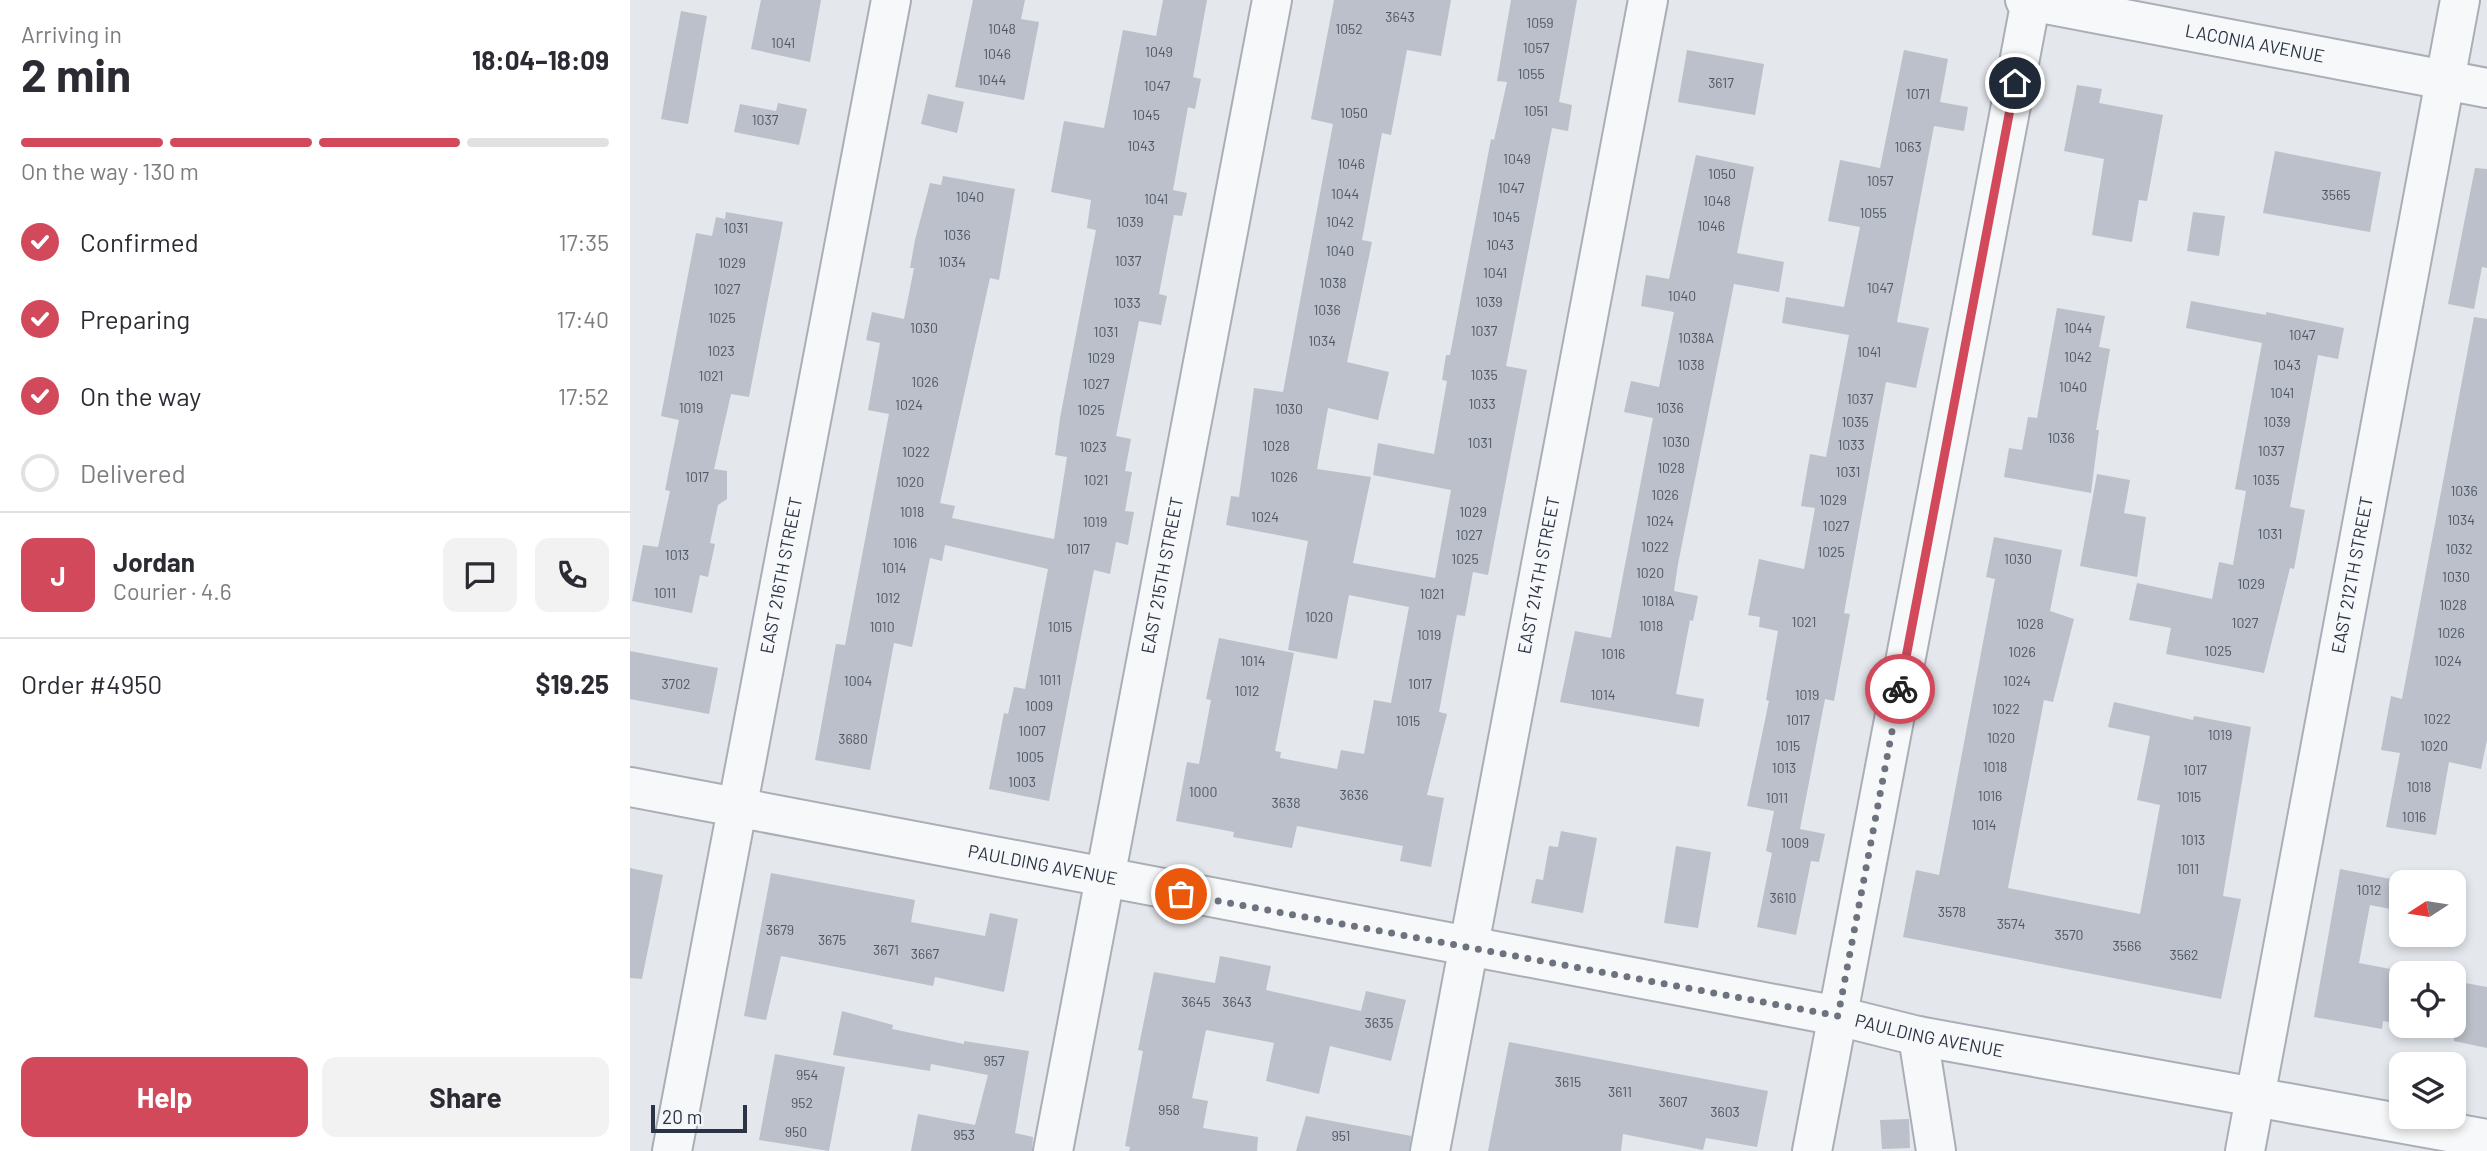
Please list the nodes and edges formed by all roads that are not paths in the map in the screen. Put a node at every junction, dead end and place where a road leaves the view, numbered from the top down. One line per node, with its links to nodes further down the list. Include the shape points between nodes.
1 (891, 0): 9 (street, EAST 216TH STREET)
2 (1272, 0): 10 (street, EAST 215TH STREET)
3 (1648, 0): 11 (street, EAST 214TH STREET)
4 (2029, 0): 6 (street, LACONIA AVENUE); 12 (street)
5 (2460, 0): 6 (street, EAST 212TH STREET)
6 (2445, 79): 7 (street, LACONIA AVENUE); 14 (street, EAST 212TH STREET)
7 (2487, 88)
8 (630, 787): 9 (street, PAULDING AVENUE)
9 (736, 807): 10 (street, PAULDING AVENUE); 16 (street, EAST 216TH STREET)
10 (1103, 879): 11 (street, PAULDING AVENUE); 17 (street, EAST 215TH STREET)
11 (1469, 948): 12 (street, PAULDING AVENUE); 18 (street, EAST 214TH STREET)
12 (1838, 1016): 13 (street, PAULDING AVENUE); 19 (street)
13 (1918, 1037): 14 (street, PAULDING AVENUE); 20 (street)
14 (2256, 1095): 15 (street, PAULDING AVENUE); 21 (street, EAST 212TH STREET)
15 (2487, 1139)
16 (672, 1151)
17 (1053, 1151)
18 (1430, 1151)
19 (1812, 1151)
20 (1936, 1151)
21 (2245, 1151)

